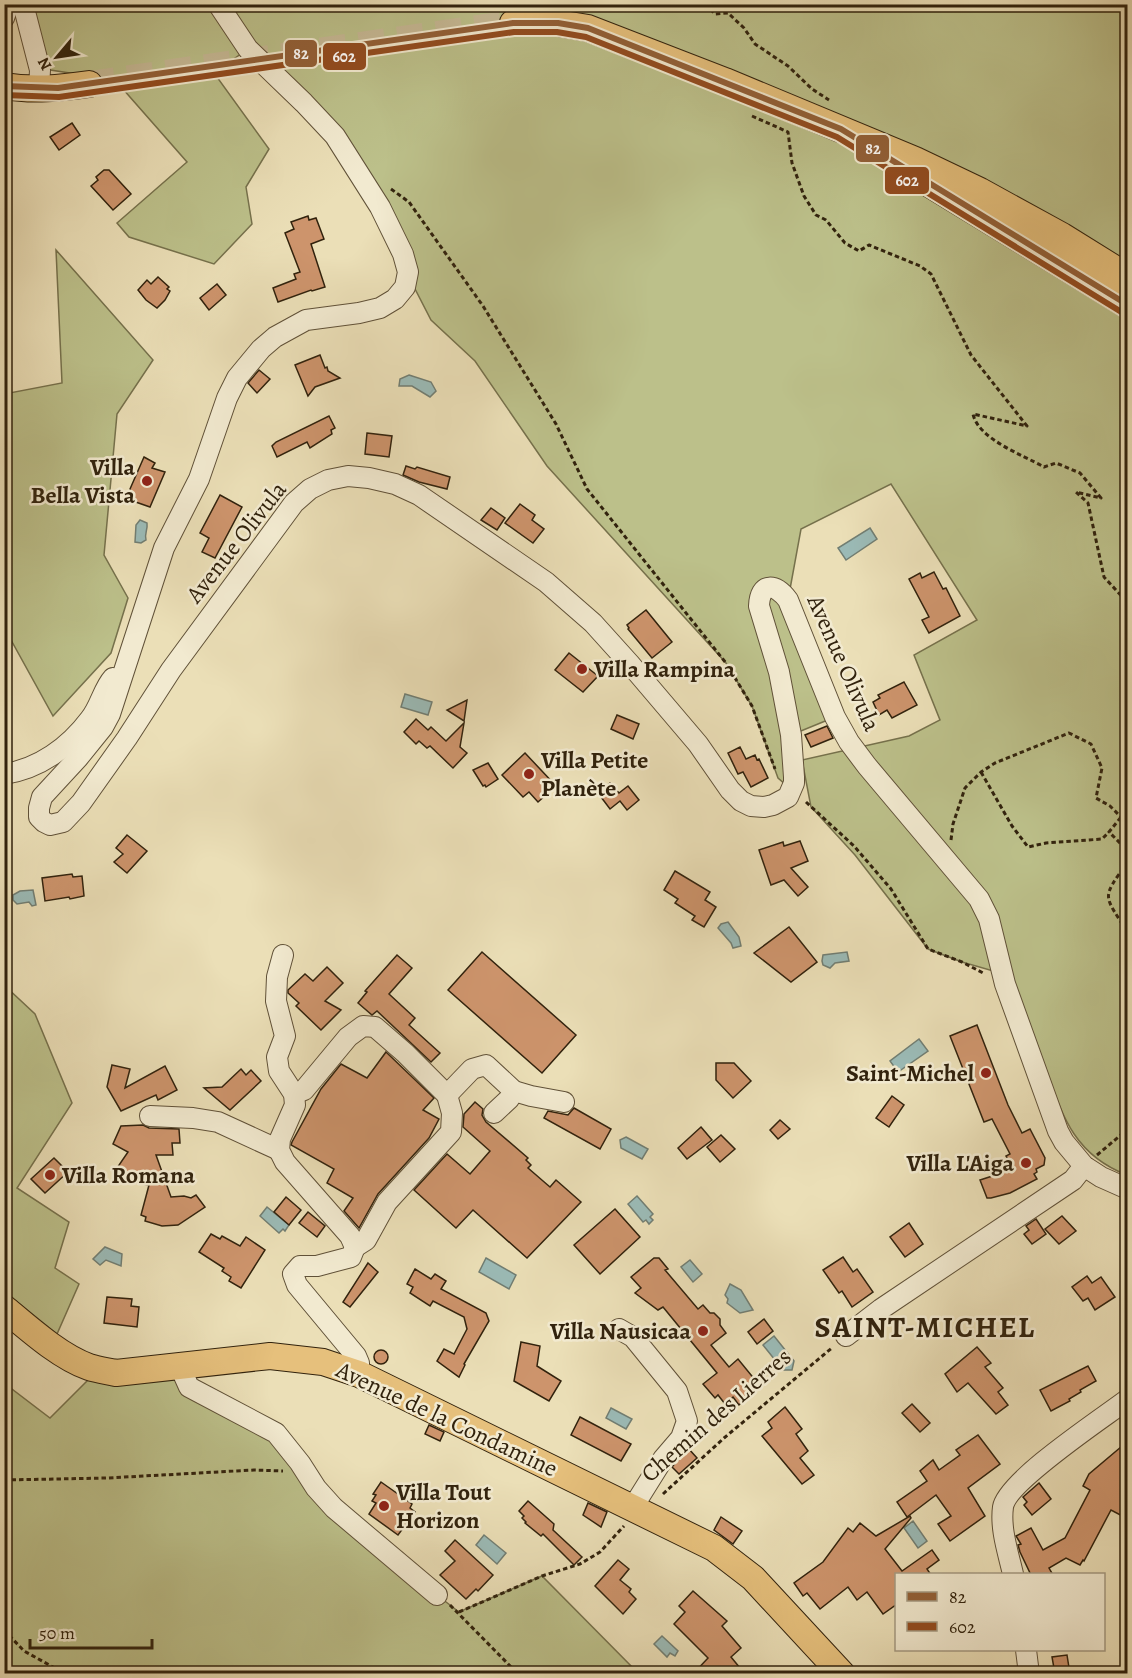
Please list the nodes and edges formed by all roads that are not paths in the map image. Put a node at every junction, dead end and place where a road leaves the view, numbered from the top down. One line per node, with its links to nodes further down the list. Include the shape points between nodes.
1 (9, 4): 4 (street)
2 (23, 4): 8 (street, via 40,70)
3 (218, 4): 12 (street, Avenue Olivula, via 248,49 335,136 380,207 408,272 405,287 395,299 359,314 306,320 291,327 261,348 237,378 199,480 164,548)
4 (4, 18)
5 (513, 23): 9 (main road, via 588,28)
6 (89, 84): 8 (main road)
7 (4, 86): 8 (main road)
8 (39, 89)
9 (841, 129): 10 (main road, via 980,191); 11 (main road)
10 (1128, 277)
11 (1128, 305)
12 (124, 672): 13 (street, via 111,680 91,719 55,755 21,772); 22 (street, Avenue Olivula, via 103,727 42,797 39,817 44,822 63,822 81,803 171,670 294,503 328,480 348,476 369,478 419,495 546,582 630,664 698,744 730,790 741,801 764,807 788,797 795,777 779,672 759,606 759,597 768,587 774,587 788,600 849,742 979,899 989,919 1005,984 1058,1131)
13 (4, 774)
14 (284, 955): 16 (street, via 276,1001 285,1036 277,1058 279,1071)
15 (514, 1091): 17 (street, via 486,1065 472,1069); 18 (street); 19 (street)
16 (294, 1094): 17 (street, via 304,1090 348,1036 363,1026 375,1027); 21 (street, via 295,1105)
17 (447, 1095): 24 (street, via 452,1113 451,1132 387,1202 366,1240)
18 (564, 1102)
19 (494, 1113)
20 (150, 1116): 21 (street, via 218,1122)
21 (279, 1150): 24 (street, via 285,1162 350,1236)
22 (1084, 1166): 23 (street, Avenue Olivula); 27 (street, via 1073,1180)
23 (1128, 1189)
24 (355, 1248): 29 (street, via 351,1257 300,1266 293,1274 297,1285 356,1356)
25 (4, 1308): 28 (main road, Avenue de la Condamine, via 54,1347 88,1367 116,1372)
26 (619, 1329): 31 (street, via 633,1337 677,1391 687,1421)
27 (846, 1336)
28 (180, 1366): 29 (main road, Avenue de la Condamine, via 270,1356 323,1362); 33 (street, via 189,1386 276,1434 334,1508)
29 (358, 1374): 31 (main road, Avenue de la Condamine)
30 (1128, 1400): 32 (street, via 1016,1486 1004,1504 1002,1526)
31 (638, 1510): 35 (main road, Avenue de la Condamine, via 714,1548 753,1578)
32 (1013, 1573)
33 (437, 1594)
34 (1026, 1651): 36 (street)
35 (842, 1674)
36 (1029, 1674)

